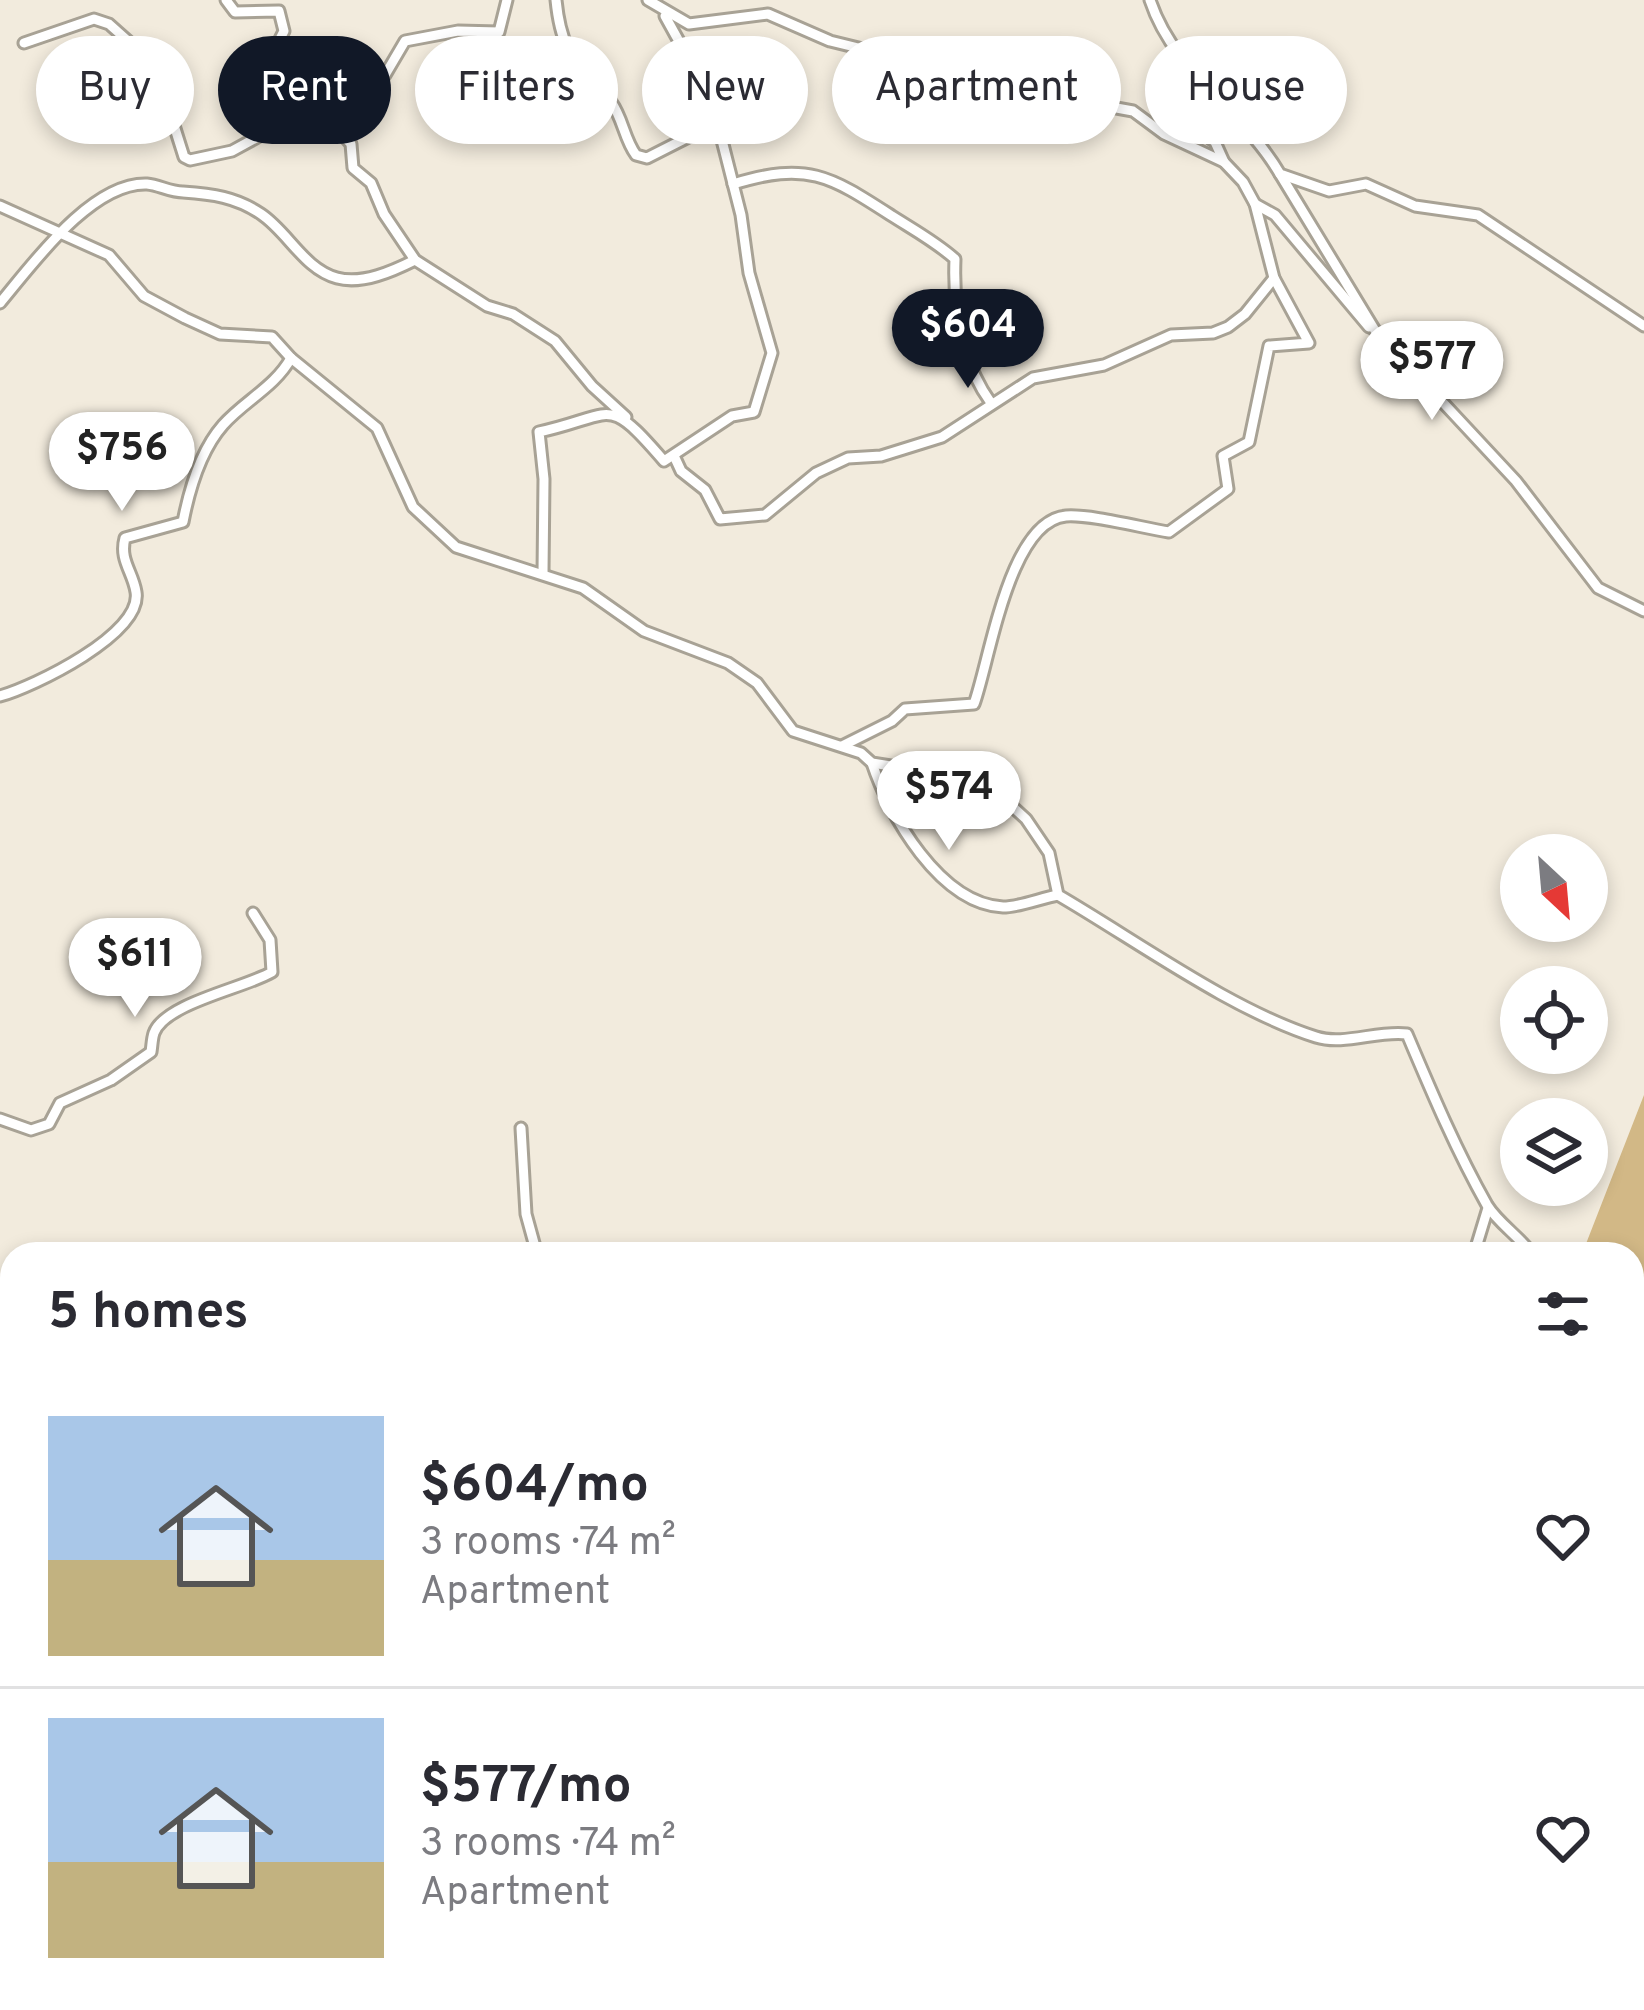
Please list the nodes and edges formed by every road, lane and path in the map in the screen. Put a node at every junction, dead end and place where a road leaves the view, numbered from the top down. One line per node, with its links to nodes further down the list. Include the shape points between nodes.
1 (226, 0): 7 (street, via 235,12 279,11)
2 (507, 0): 11 (street, via 500,32 405,41)
3 (556, 0): 15 (street, via 561,39 610,100 636,155)
4 (648, 0): 6 (street)
5 (1150, 0): 9 (street)
6 (661, 8): 8 (street); 12 (street, via 704,26 768,14 830,40 932,66 1016,68)
7 (282, 36)
8 (676, 36)
9 (1162, 36)
10 (24, 43): 13 (street, via 94,19 109,24 155,65 187,160)
11 (391, 65)
12 (1145, 119)
13 (245, 144)
14 (351, 144): 26 (street, via 355,171 364,172)
15 (674, 144)
16 (722, 144): 22 (street)
17 (1184, 144): 20 (street)
18 (1216, 144): 20 (street)
19 (1259, 144): 21 (street)
20 (1224, 163): 23 (street)
21 (1280, 174): 29 (street, via 1329,191 1366,184 1415,206 1478,215); 30 (street)
22 (733, 184): 32 (street, via 787,173 839,180 938,244 955,259 953,310 975,381); 34 (street, via 772,353 754,412 732,416)
23 (1255, 204): 27 (street); 30 (street, via 1275,215)
24 (0, 206): 25 (street)
25 (59, 233): 26 (street, via 115,192 150,184 224,195 259,212 293,249 341,280 368,280); 28 (street); 31 (street, via 110,255 144,296 220,334 272,337)
26 (415, 260): 33 (street, via 555,341)
27 (1274, 278): 32 (street, via 1228,328 1171,334 1104,365 1033,378); 38 (street, via 1309,344 1269,346 1250,442 1223,456 1228,489 1169,532 1065,516 1040,527 999,601 974,704 905,709)
28 (0, 303)
29 (1644, 326)
30 (1378, 338): 36 (street, via 1516,481 1598,588)
31 (291, 358): 35 (street, via 377,428 412,507 457,547); 37 (street, via 224,423 183,522 125,538 137,594 122,622 63,671)
32 (991, 403): 34 (street, via 942,437 836,463 765,514 720,519)
33 (626, 417): 34 (street, via 664,461); 35 (street, via 601,411 538,432)
34 (675, 458)
35 (543, 573): 38 (street, via 583,588 644,631 728,662 757,683 793,731)
36 (1644, 610)
37 (0, 696)
38 (842, 746): 39 (street)
39 (872, 763): 40 (street, via 935,772 1003,798 1049,853); 40 (street, via 886,806 947,881 1005,907)
40 (1058, 895): 44 (street, via 1240,1004 1320,1039 1407,1034)
41 (253, 913): 42 (street, via 270,940 272,972 179,1010 154,1031 151,1052 60,1103 50,1124 21,1129)
42 (0, 1119)
43 (521, 1128): 45 (street)
44 (1488, 1207): 46 (street); 47 (street)
45 (534, 1242)
46 (1478, 1242)
47 (1521, 1242)

